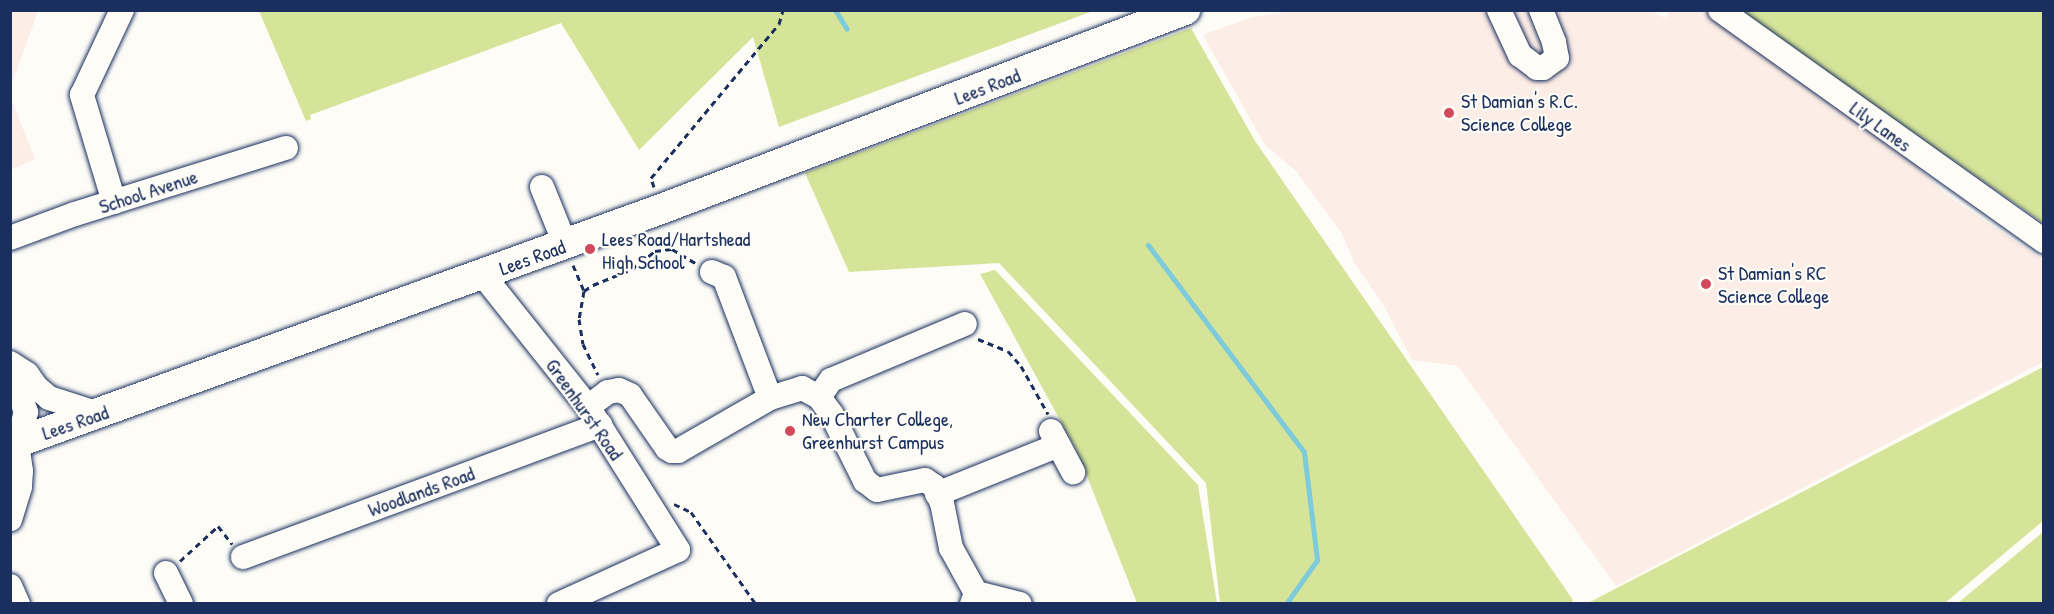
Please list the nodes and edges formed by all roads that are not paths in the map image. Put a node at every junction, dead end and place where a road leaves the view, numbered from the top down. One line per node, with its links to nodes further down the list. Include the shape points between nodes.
1 (122, 10): 8 (street, via 82,95)
2 (1185, 10): 11 (main road, Lees Road)
3 (1498, 10): 4 (street, via 1520,55 1543,68 1557,58)
4 (1540, 10)
5 (1720, 10): 10 (street, Lily Lanes)
6 (286, 147): 8 (street, School Avenue)
7 (542, 187): 11 (street)
8 (114, 202): 9 (street, School Avenue)
9 (10, 238)
10 (2043, 241)
11 (565, 244): 13 (main road, Lees Road)
12 (712, 272): 17 (street, via 724,277)
13 (483, 275): 18 (main road, Lees Road); 19 (street, Greenhurst Road)
14 (965, 324): 16 (street, via 831,380)
15 (10, 365): 18 (street, via 27,374 49,398); 20 (street, via 26,412)
16 (819, 397): 17 (street, via 802,388); 22 (street, via 865,481 877,490 925,480)
17 (770, 398): 19 (street, Woodlands Road, via 678,451 667,448 630,395 619,390 608,392)
18 (99, 414): 20 (main road, Lees Road)
19 (594, 416): 24 (street, Woodlands Road); 30 (street, Greenhurst Road, via 678,550)
20 (14, 444): 23 (street, via 21,471)
21 (1073, 472): 22 (street, via 1055,438)
22 (938, 494): 27 (street, via 951,548)
23 (10, 519)
24 (243, 557)
25 (166, 573): 29 (street)
26 (10, 586): 28 (street)
27 (974, 598): 31 (street)
28 (18, 603)
29 (182, 603)
30 (559, 603)
31 (1020, 603)

